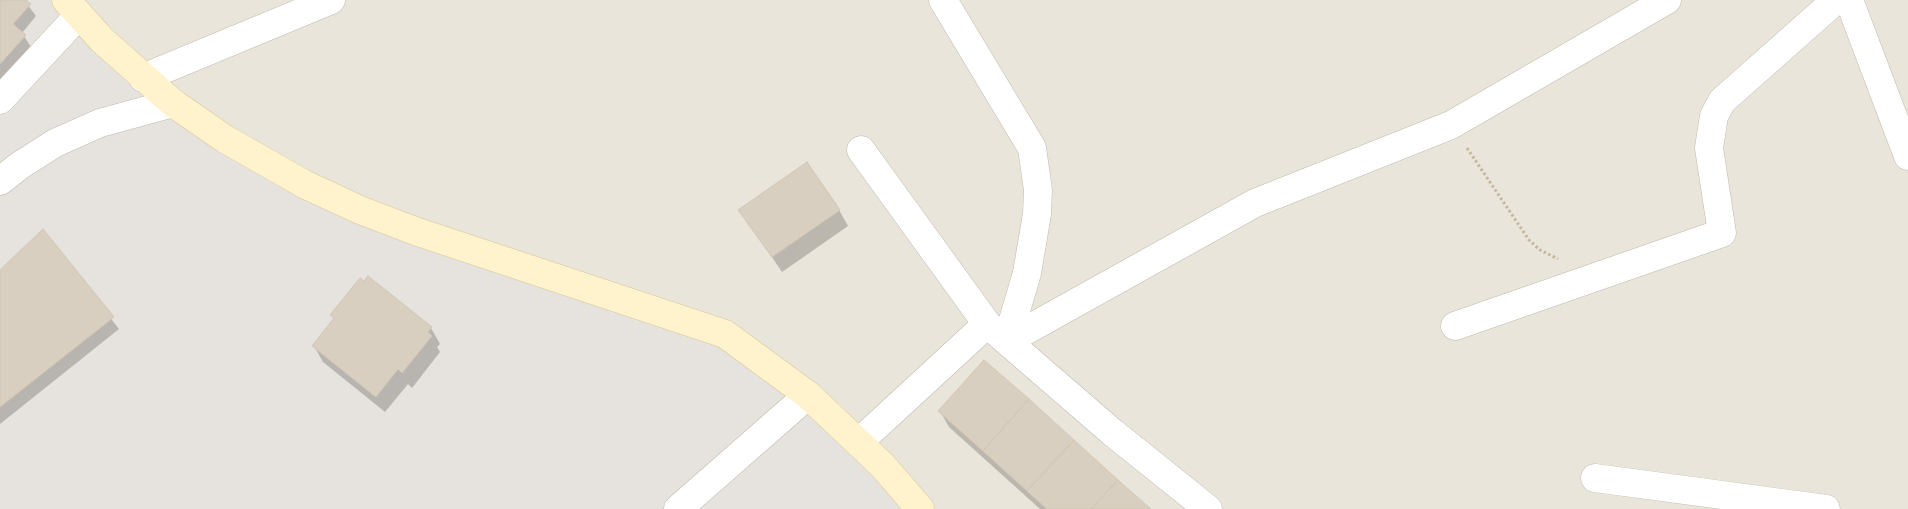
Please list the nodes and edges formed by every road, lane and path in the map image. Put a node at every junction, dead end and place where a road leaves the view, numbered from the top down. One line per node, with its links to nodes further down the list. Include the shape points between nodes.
1 (331, 0): 7 (street)
2 (943, 0): 17 (street, via 1032,148 1037,214 1027,273)
3 (1667, 0): 10 (street)
4 (1836, 0): 14 (street, via 1722,101 1714,116 1709,148 1722,233)
5 (1849, 0): 12 (street)
6 (73, 7): 7 (street, via 102,40); 8 (street)
7 (143, 78): 9 (street)
8 (0, 100)
9 (173, 102): 13 (street, via 100,123 55,143); 18 (street, via 264,164 360,210 724,334)
10 (1451, 125): 14 (path, via 1529,240); 17 (street, via 1255,203)
11 (861, 150): 15 (street)
12 (1908, 156)
13 (0, 181)
14 (1586, 280): 16 (street)
15 (986, 324): 17 (street); 19 (street)
16 (1454, 326)
17 (1007, 341): 23 (street)
18 (808, 395): 19 (street); 21 (street)
19 (859, 442): 22 (street)
20 (1595, 478): 24 (street)
21 (678, 509)
22 (920, 509)
23 (1208, 509)
24 (1826, 509)

